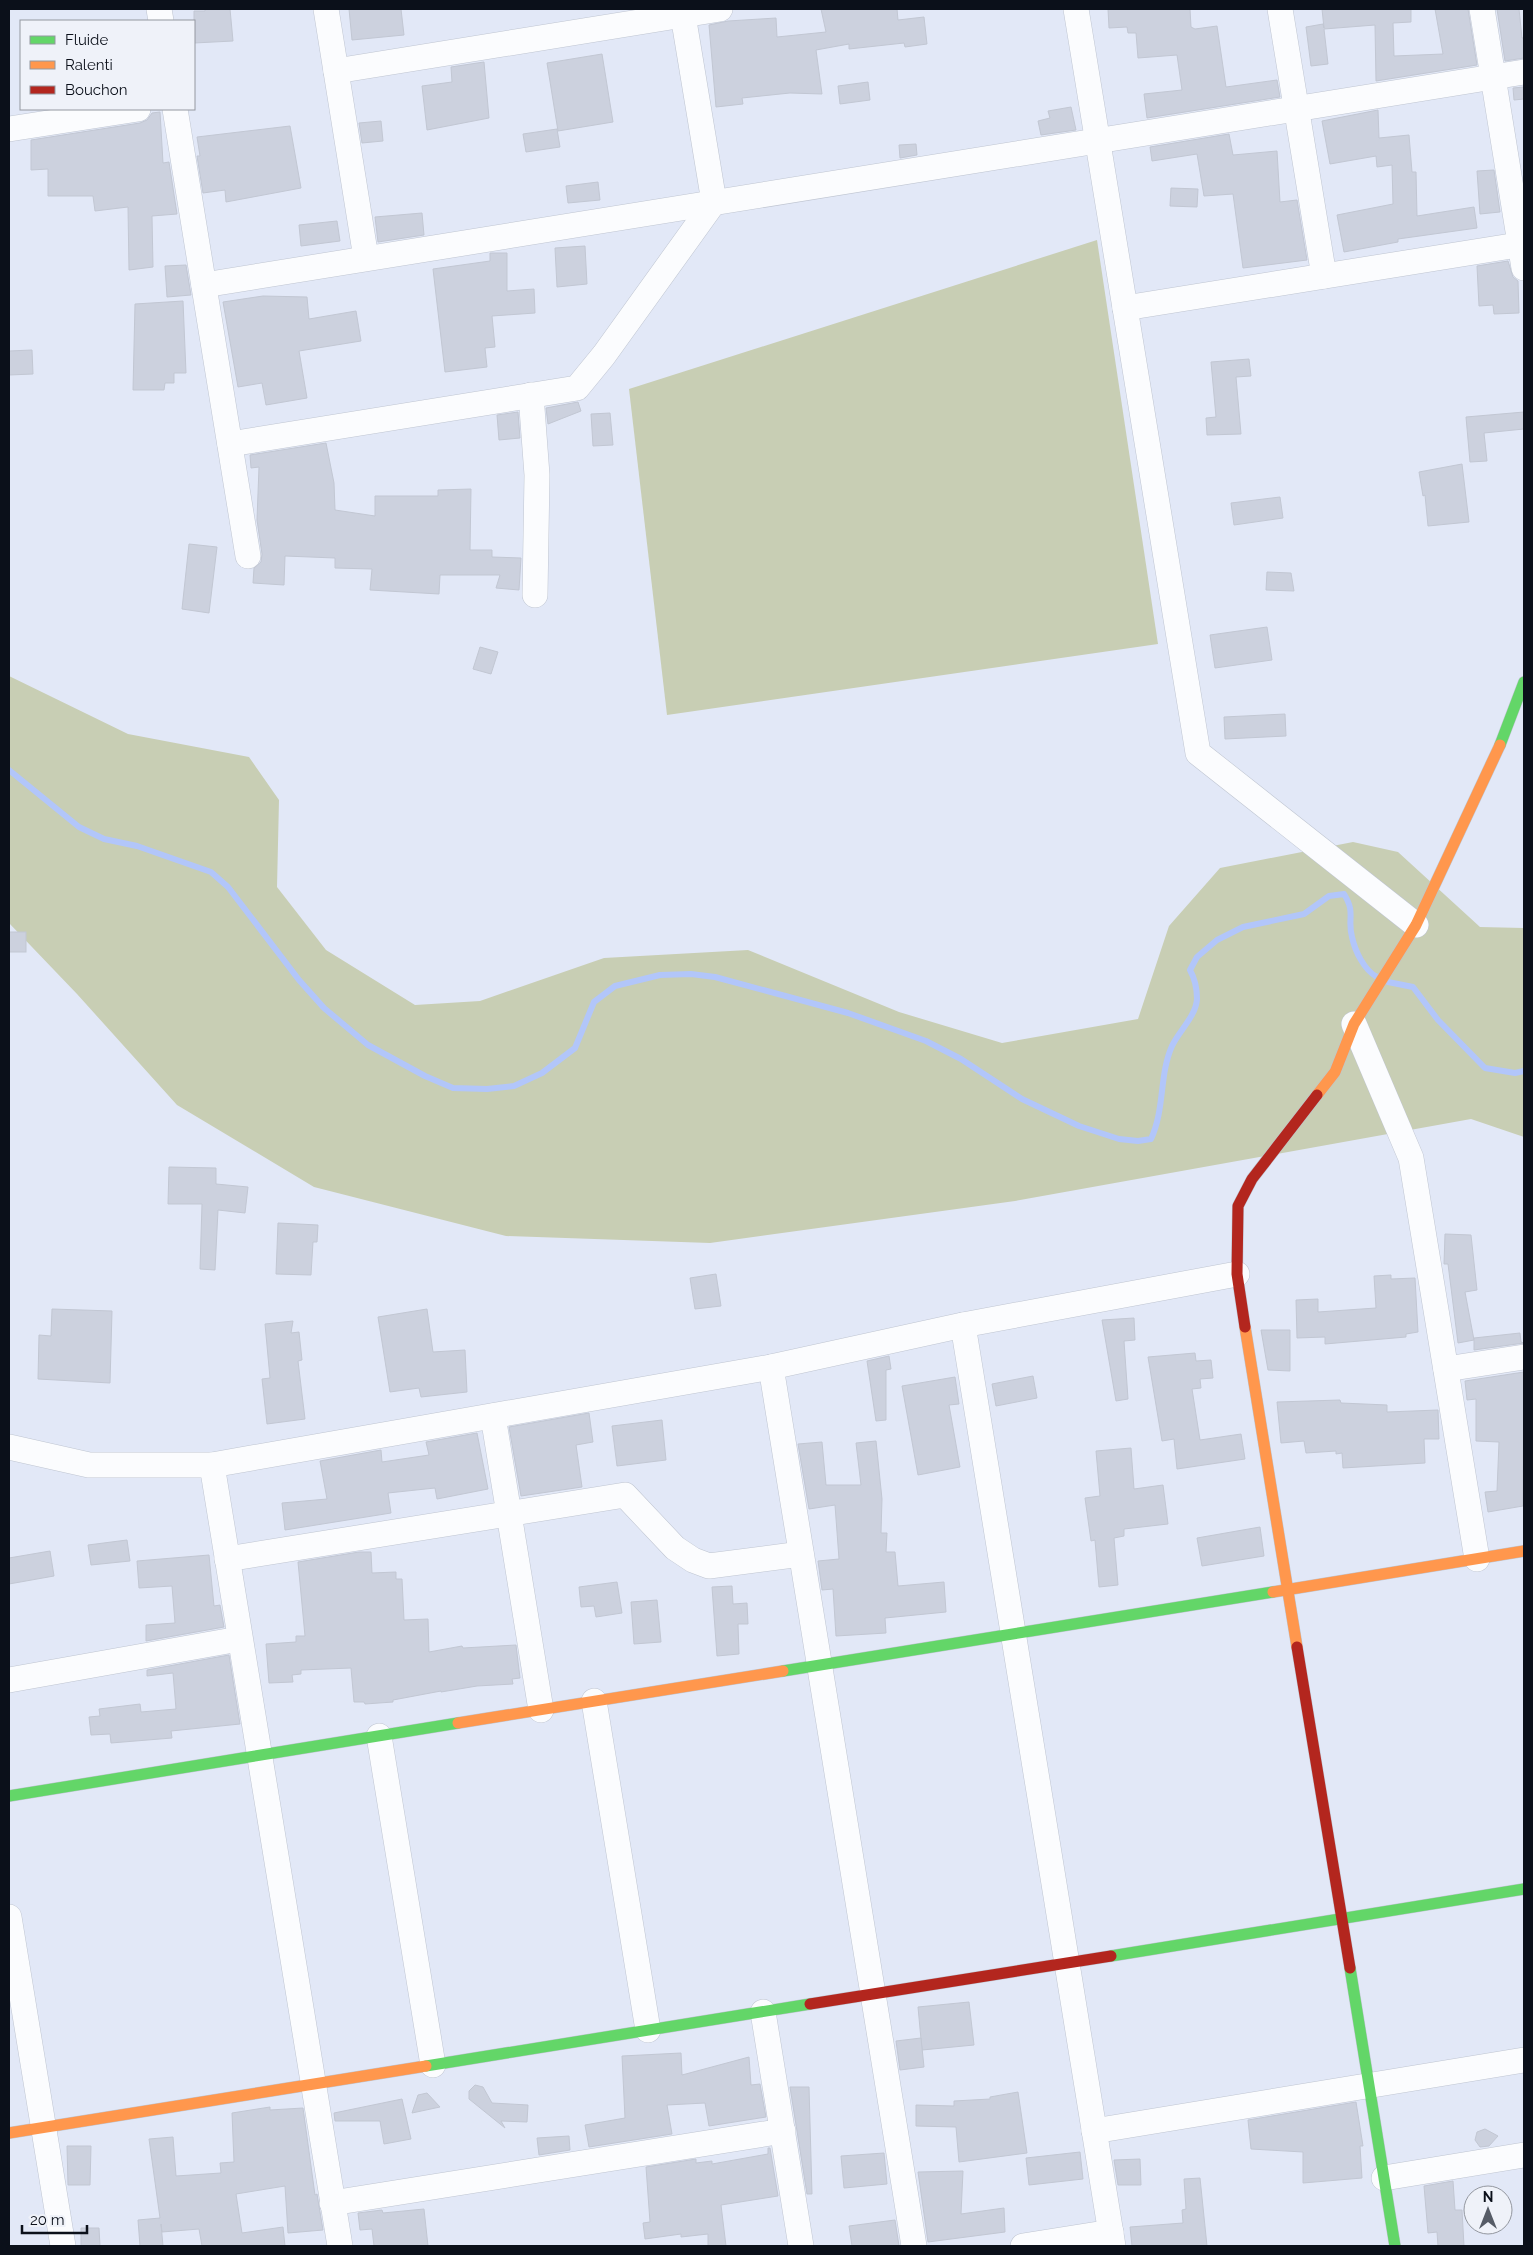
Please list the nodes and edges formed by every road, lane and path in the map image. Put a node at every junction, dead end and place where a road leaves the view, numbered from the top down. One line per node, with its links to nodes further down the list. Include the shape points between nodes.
1 (326, 9): 7 (street)
2 (720, 9): 6 (street)
3 (1076, 9): 14 (street)
4 (1280, 9): 10 (street)
5 (1482, 9): 9 (street)
6 (683, 12): 7 (street); 15 (street)
7 (336, 71): 17 (street)
8 (1524, 72): 9 (street)
9 (1493, 77): 10 (street); 16 (street)
10 (1296, 108): 14 (street); 18 (street)
11 (132, 110): 13 (street)
12 (175, 110): 19 (street)
13 (9, 130)
14 (1098, 140): 15 (street); 20 (street)
15 (714, 202): 17 (street); 21 (street, via 577,388)
16 (1523, 252): 18 (street)
17 (366, 258): 19 (street)
18 (1324, 276): 20 (street)
19 (204, 284): 22 (street)
20 (1125, 308): 26 (street, via 1198,753)
21 (531, 395): 22 (street); 24 (street, via 536,475)
22 (230, 444): 23 (street)
23 (248, 556)
24 (535, 595)
25 (1524, 682): 26 (street, via 1491,768)
26 (1416, 925): 27 (street)
27 (1354, 1024): 28 (street, via 1335,1072 1252,1179 1238,1206); 32 (street, via 1410,1158)
28 (1237, 1274): 29 (street); 41 (street)
29 (962, 1325): 31 (street); 42 (street)
30 (1524, 1356): 32 (street)
31 (771, 1367): 33 (street); 38 (street)
32 (1446, 1369): 40 (street)
33 (493, 1416): 35 (street); 36 (street)
34 (9, 1447): 35 (street, via 88,1465)
35 (212, 1465): 39 (street)
36 (509, 1514): 38 (street, via 625,1495 675,1548 709,1566); 39 (street); 47 (street)
37 (1524, 1552): 40 (street)
38 (801, 1554): 44 (street)
39 (227, 1559): 43 (street)
40 (1477, 1559): 41 (street)
41 (1288, 1590): 42 (street); 52 (street)
42 (1013, 1634): 44 (street); 54 (street)
43 (239, 1639): 45 (street); 49 (street)
44 (819, 1665): 46 (street); 55 (street)
45 (9, 1680)
46 (594, 1701): 47 (street); 57 (street)
47 (541, 1710): 48 (street)
48 (379, 1736): 49 (street); 59 (street)
49 (259, 1756): 50 (street); 60 (street)
50 (9, 1796)
51 (1524, 1889): 52 (street)
52 (1341, 1918): 54 (street); 61 (street)
53 (10, 1931): 62 (street)
54 (1067, 1962): 55 (street); 64 (street)
55 (873, 1994): 56 (street); 73 (street)
56 (763, 2012): 57 (street); 63 (street)
57 (648, 2030): 59 (street)
58 (1524, 2060): 61 (street)
59 (432, 2065): 60 (street)
60 (313, 2084): 62 (street); 68 (street)
61 (1369, 2087): 64 (street); 67 (street)
62 (43, 2128): 65 (street); 70 (street)
63 (783, 2131): 68 (street); 72 (street)
64 (1094, 2131): 69 (street)
65 (9, 2133)
66 (1524, 2155): 67 (street)
67 (1384, 2178): 75 (street)
68 (332, 2204): 71 (street)
69 (1112, 2239): 74 (street)
70 (62, 2246)
71 (340, 2246)
72 (801, 2246)
73 (914, 2246)
74 (1023, 2246)
75 (1395, 2246)

